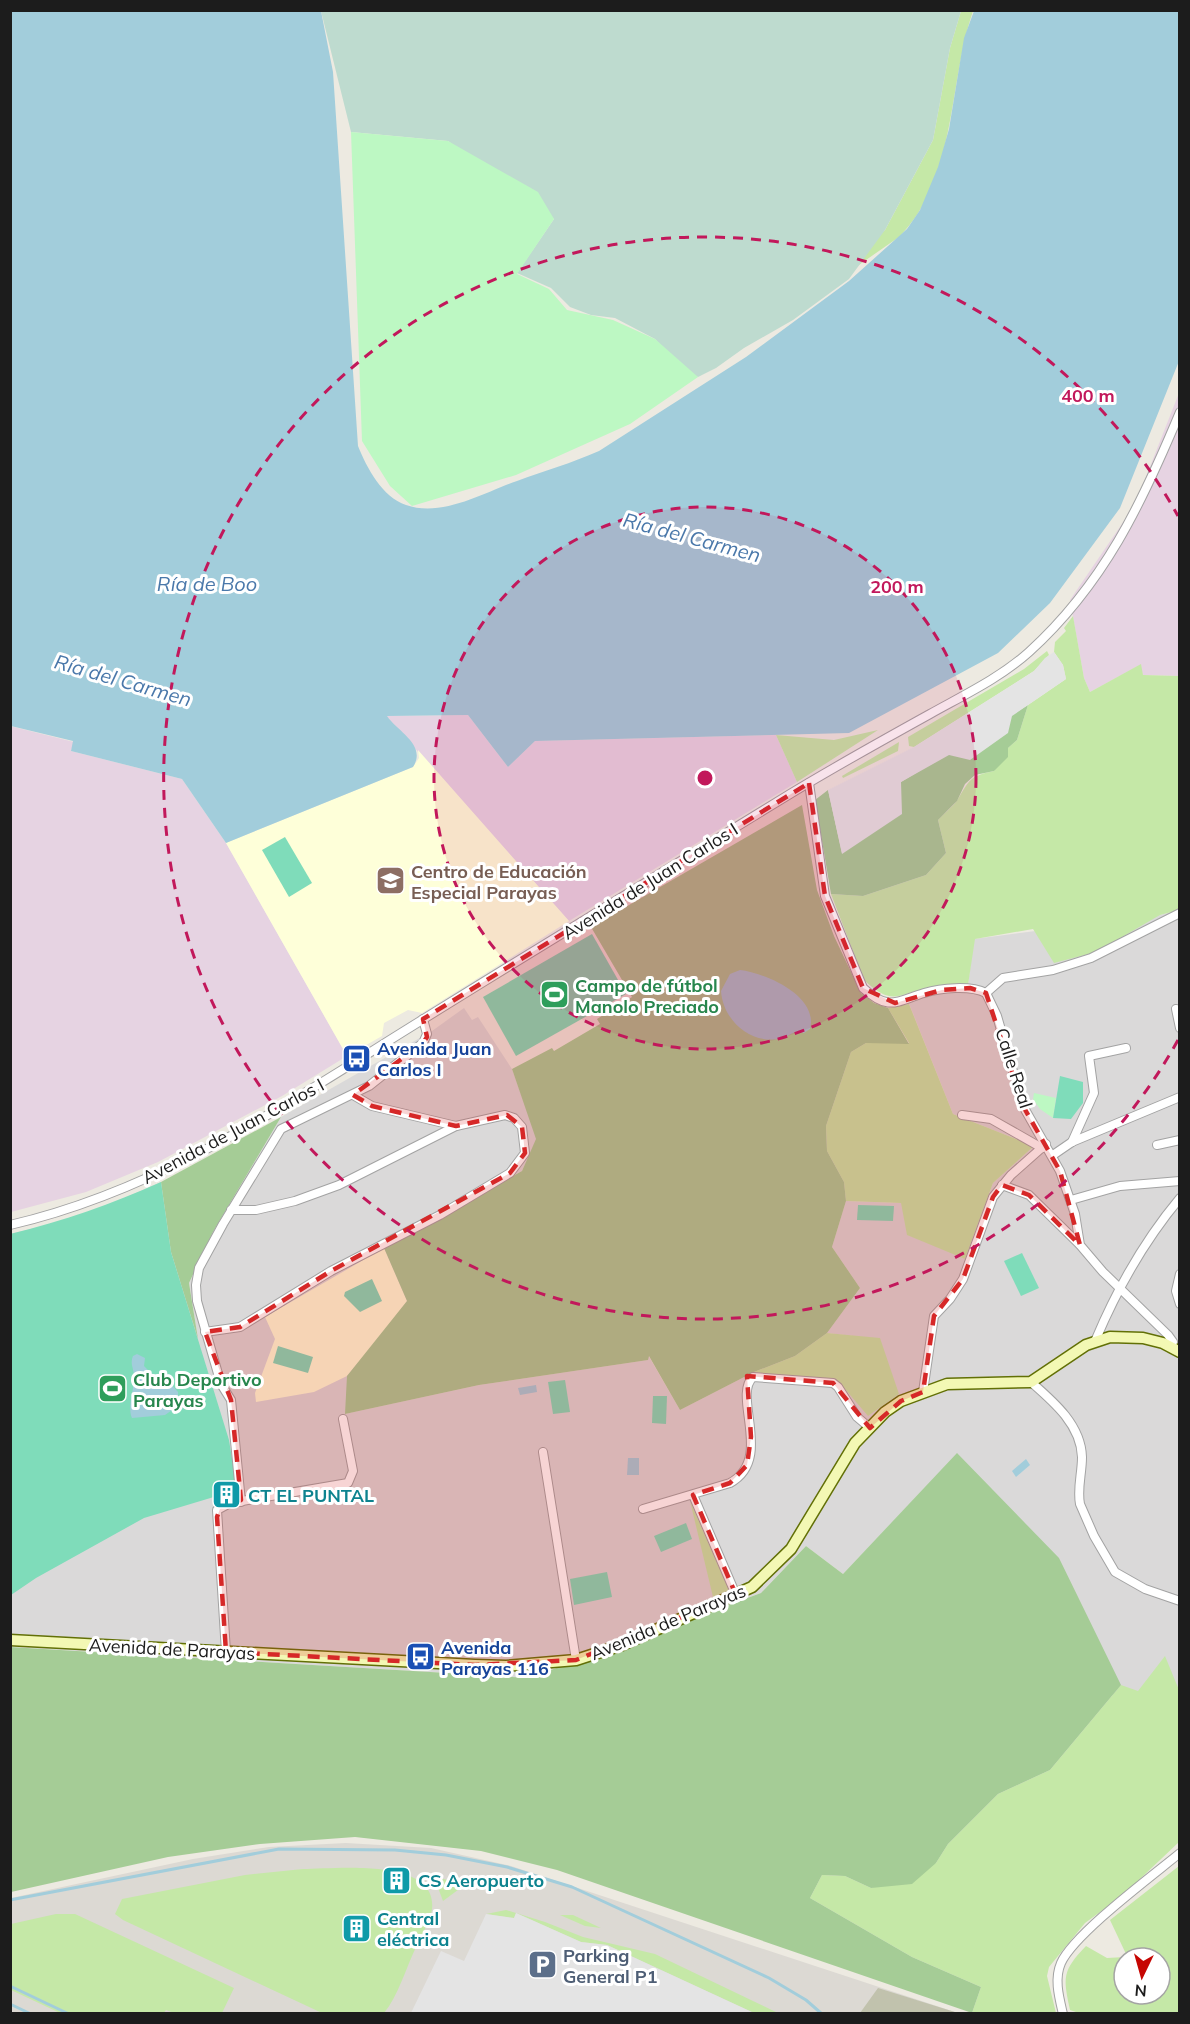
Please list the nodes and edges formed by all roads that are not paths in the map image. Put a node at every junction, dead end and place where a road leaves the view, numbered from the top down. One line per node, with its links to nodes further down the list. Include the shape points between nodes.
1 (1179, 412): 2 (street, Avenida de Juan Carlos I, via 1123,536 1046,635 999,675)
2 (809, 783): 4 (street, via 825,896 863,988 871,996 895,1004 926,992 970,988); 6 (street, Avenida de Juan Carlos I)
3 (1179, 913): 4 (street, via 1090,958 1053,970 1003,978)
4 (986, 993): 16 (street, Calle Real, via 997,1016 1023,1106)
5 (1176, 1009): 7 (street)
6 (423, 1020): 9 (street, via 427,1034 423,1043); 23 (street, Avenida de Juan Carlos I, via 186,1160 103,1198)
7 (1179, 1028)
8 (1126, 1048): 14 (street, via 1089,1056 1094,1093)
9 (352, 1095): 12 (street, via 372,1106); 22 (street, via 281,1129)
10 (1179, 1098): 14 (street)
11 (962, 1115): 16 (street, via 991,1119)
12 (456, 1126): 22 (street, via 339,1185 272,1207); 28 (street, via 509,1116 524,1132 525,1153 510,1173 440,1215 331,1271 240,1327)
13 (1179, 1140): 15 (street)
14 (1072, 1142): 17 (street)
15 (1157, 1145)
16 (1044, 1146): 17 (street, Calle Real); 19 (street)
17 (1053, 1155): 21 (street, Calle Real)
18 (1179, 1181): 21 (street, via 1120,1186)
19 (1002, 1185): 24 (street, via 1029,1195); 32 (street, via 993,1197 963,1279 934,1316)
20 (1179, 1197): 26 (street)
21 (1071, 1200): 24 (street, Calle Real)
22 (231, 1210): 28 (street, via 198,1277 197,1301)
23 (10, 1225)
24 (1080, 1245): 26 (street)
25 (1179, 1275): 27 (street)
26 (1119, 1287): 29 (street); 30 (street, via 1168,1335)
27 (1179, 1304)
28 (206, 1332): 37 (street, via 221,1384 231,1400)
29 (1096, 1340): 30 (street, via 1123,1336); 31 (street)
30 (1176, 1350)
31 (1031, 1382): 32 (street, Avenida de Parayas, via 947,1384); 40 (street, via 1078,1434 1082,1458 1080,1504 1108,1563 1124,1579)
32 (923, 1392): 34 (street, Avenida de Parayas, via 901,1401)
33 (343, 1419): 37 (street, via 353,1471 348,1483)
34 (870, 1428): 36 (street, via 832,1383 753,1377 747,1387 751,1437 747,1466 730,1483); 39 (street, Avenida de Parayas, via 847,1455 791,1549 765,1577)
35 (543, 1452): 43 (street)
36 (693, 1495): 38 (street); 39 (street)
37 (241, 1502): 42 (street, via 221,1506 217,1516)
38 (643, 1509)
39 (736, 1595): 43 (street, Avenida de Parayas, via 622,1645)
40 (1179, 1601)
41 (10, 1640): 42 (street, Avenida de Parayas)
42 (226, 1652): 43 (street, Avenida de Parayas, via 506,1666)
43 (576, 1660)
44 (1179, 1853): 45 (street, via 1068,1952 1058,1976)
45 (1063, 2013)

